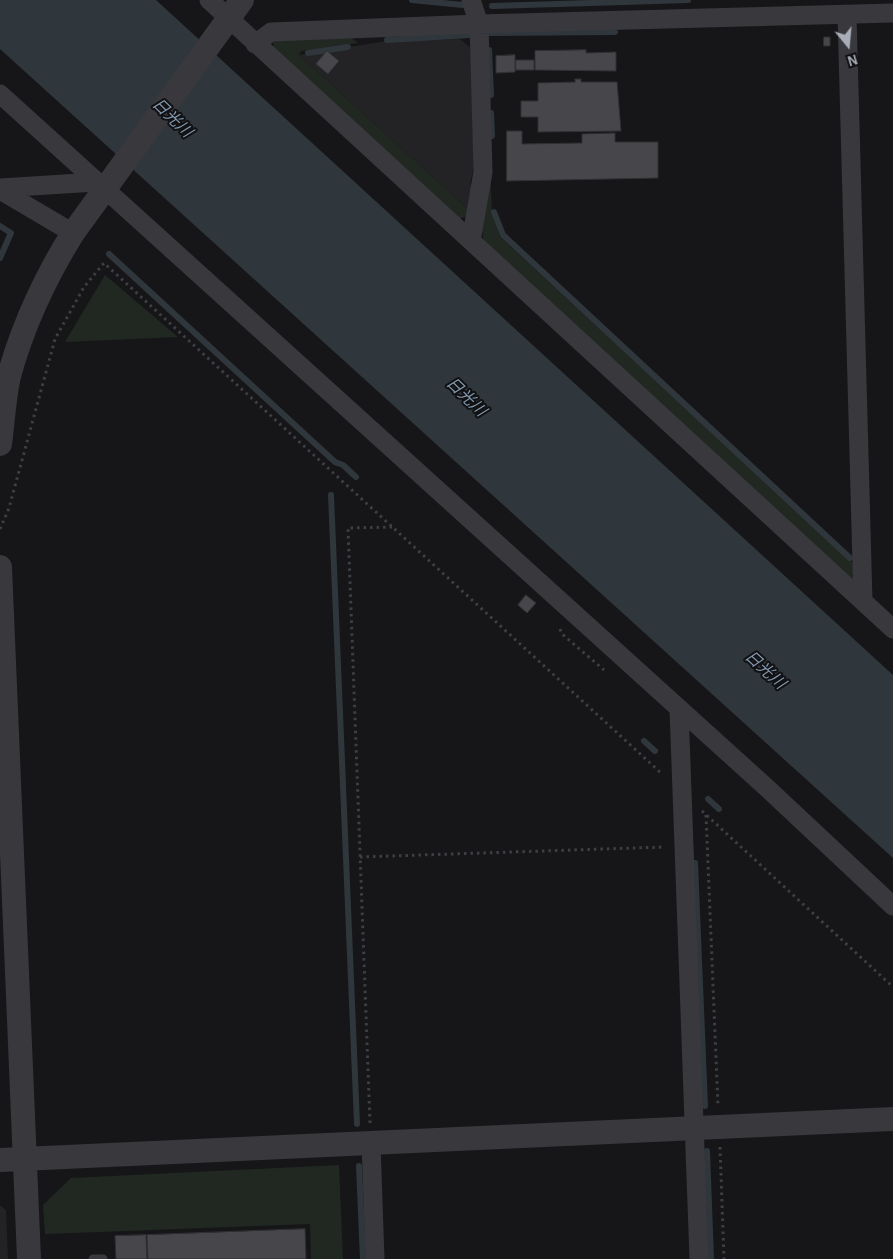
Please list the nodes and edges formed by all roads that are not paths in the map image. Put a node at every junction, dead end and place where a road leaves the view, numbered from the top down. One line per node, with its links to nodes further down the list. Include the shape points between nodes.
1 (209, 0): 3 (street)
2 (471, 0): 6 (street)
3 (231, 12): 7 (street); 9 (street)
4 (893, 13): 5 (street)
5 (848, 15): 6 (street); 15 (street)
6 (479, 24): 7 (street, via 271,32); 12 (street, via 483,172)
7 (255, 44): 12 (street)
8 (0, 94): 9 (street)
9 (105, 183): 10 (street); 11 (street); 17 (street)
10 (0, 189): 11 (street)
11 (73, 233): 13 (street, via 37,298 23,332 9,378)
12 (471, 241): 15 (street)
13 (0, 444)
14 (0, 567): 22 (street)
15 (863, 601): 16 (street)
16 (893, 629)
17 (680, 709): 18 (street); 20 (street)
18 (893, 906)
19 (893, 1119): 20 (street)
20 (694, 1128): 21 (street); 28 (street)
21 (371, 1143): 22 (street); 27 (street)
22 (24, 1159): 23 (street); 24 (street)
23 (0, 1160)
24 (29, 1259)
25 (93, 1259): 26 (lane)
26 (103, 1259)
27 (375, 1259)
28 (699, 1259)

